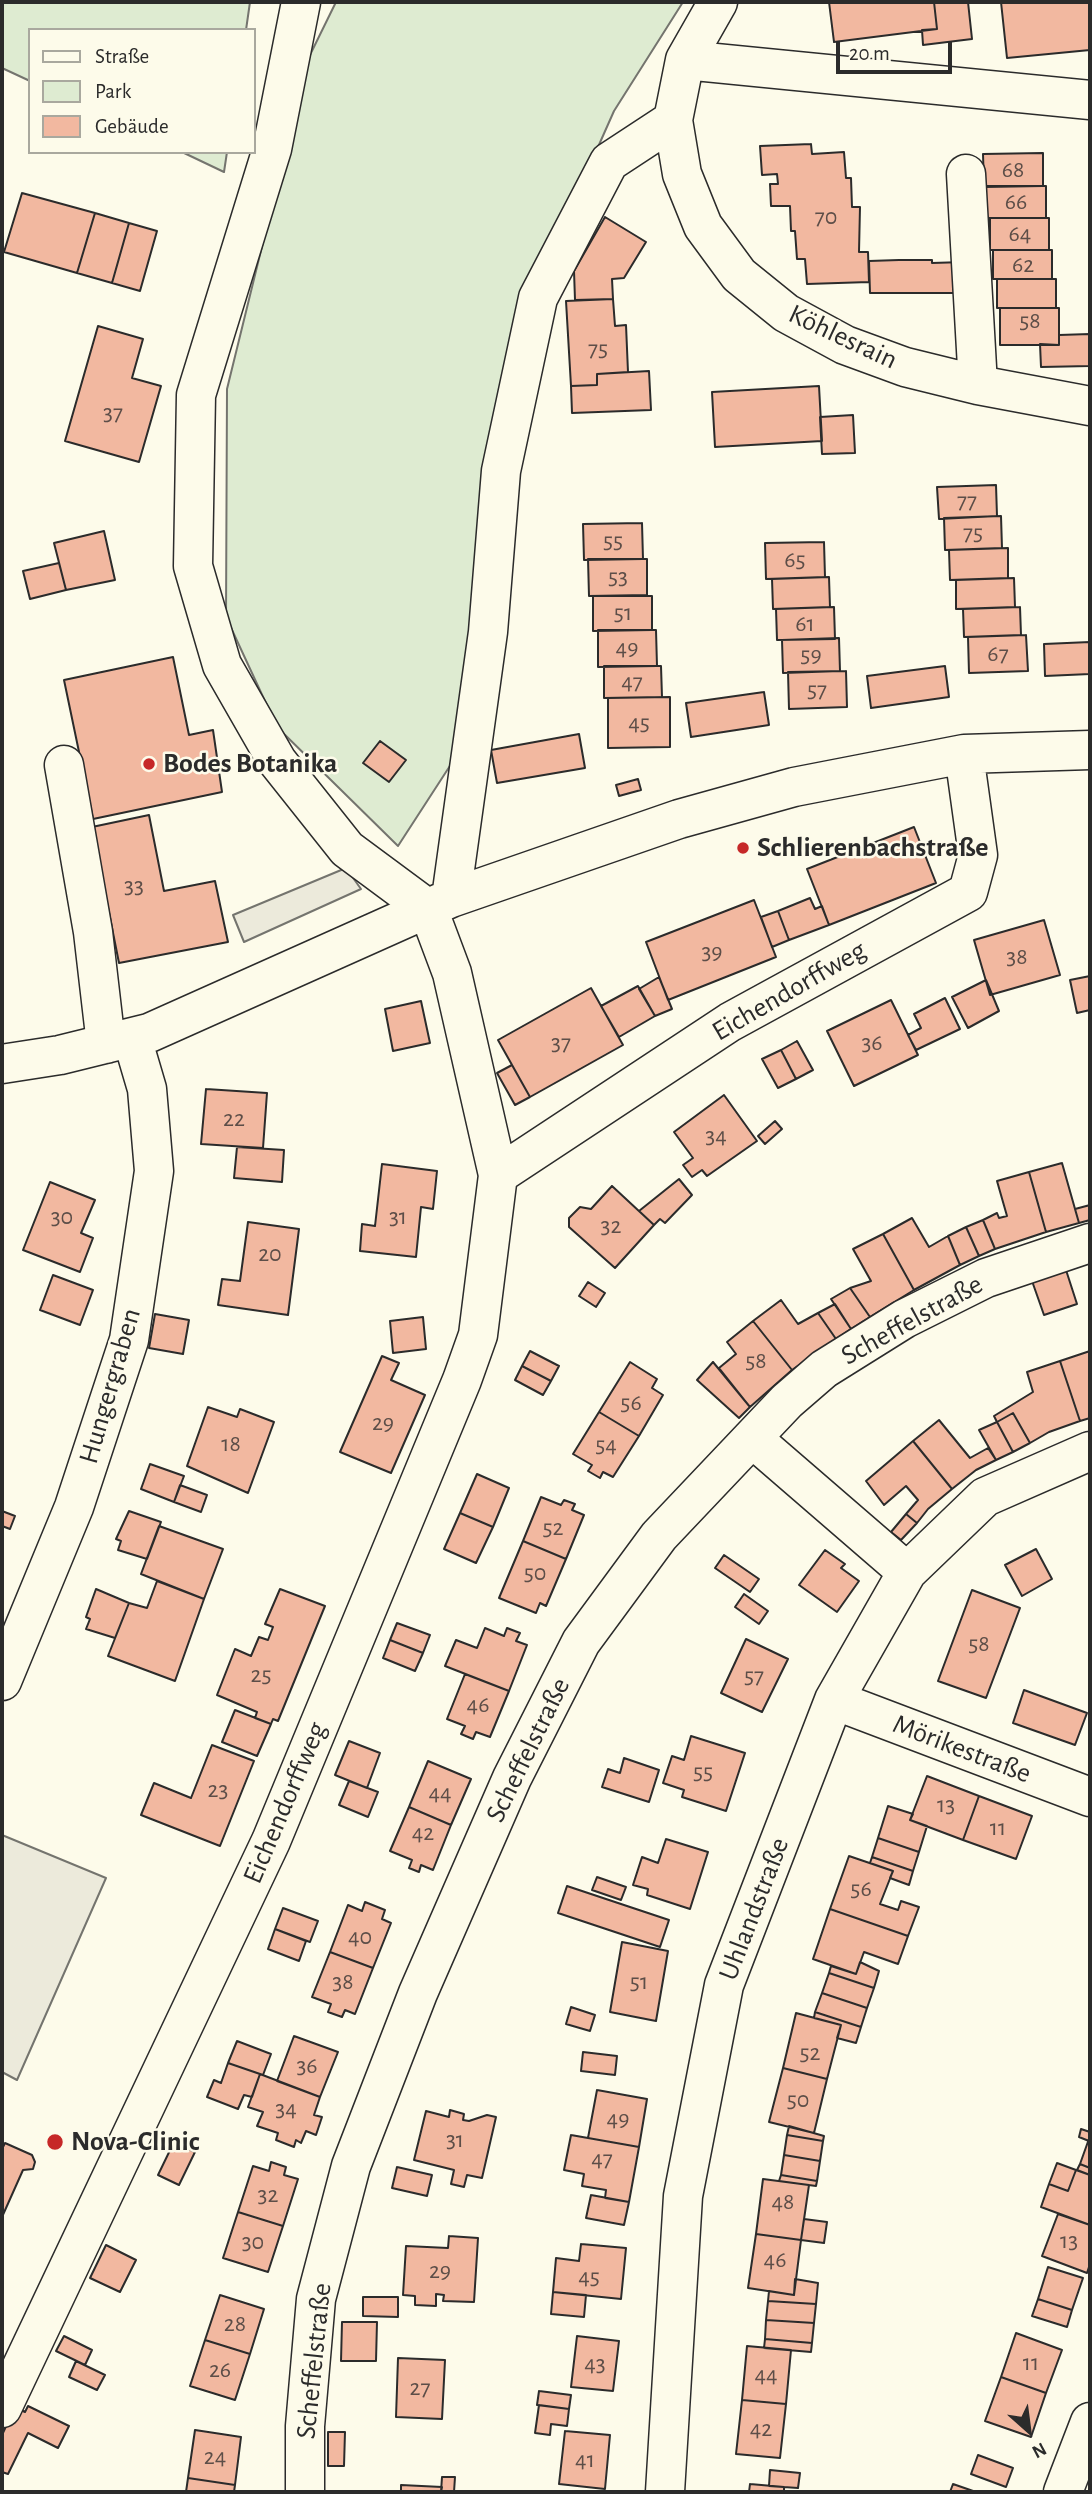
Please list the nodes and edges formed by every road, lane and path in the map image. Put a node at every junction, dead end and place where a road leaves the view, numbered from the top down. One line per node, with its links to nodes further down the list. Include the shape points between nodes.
1 (301, 2): 12 (street, via 272,149 196,395 193,566 222,665 277,761 348,849)
2 (718, 2): 3 (street, Köhlesrain)
3 (685, 60): 4 (street); 5 (street, Köhlesrain)
4 (1090, 100)
5 (673, 120): 7 (street, Köhlesrain, via 682,174 703,226 739,275 786,313 845,345 905,367); 12 (street, via 609,162 538,298 501,471 488,632)
6 (967, 174): 7 (street)
7 (978, 385): 8 (street, Köhlesrain)
8 (1090, 405)
9 (1090, 750): 10 (street)
10 (964, 754): 12 (street, via 794,787 679,819); 15 (street, Eichendorffweg, via 978,855 968,892 730,1022)
11 (64, 765): 13 (street, Hungergraben, via 93,932)
12 (439, 904): 13 (street); 15 (street, Eichendorffweg)
13 (119, 1041): 14 (street); 20 (street, Hungergraben, via 147,1089 154,1171 129,1340 74,1507)
14 (2, 1064)
15 (498, 1175): 23 (street, Eichendorffweg, via 478,1335 462,1381 271,1841)
16 (1090, 1243): 17 (street, Scheffelstraße, via 986,1278 904,1319 824,1369)
17 (752, 1438): 19 (street); 25 (street, Scheffelstraße, via 659,1536 581,1642 512,1778 418,1993 351,2166 316,2299 304,2427)
18 (1090, 1451): 19 (street, Uhlandstraße, via 985,1497)
19 (907, 1572): 21 (street, Uhlandstraße)
20 (2, 1681)
21 (834, 1700): 22 (street, Mörikestraße); 26 (street, Uhlandstraße, via 724,1984 683,2196)
22 (1090, 1797)
23 (2, 2408)
24 (1090, 2422): 27 (street)
25 (305, 2492)
26 (664, 2492)
27 (1063, 2492)

